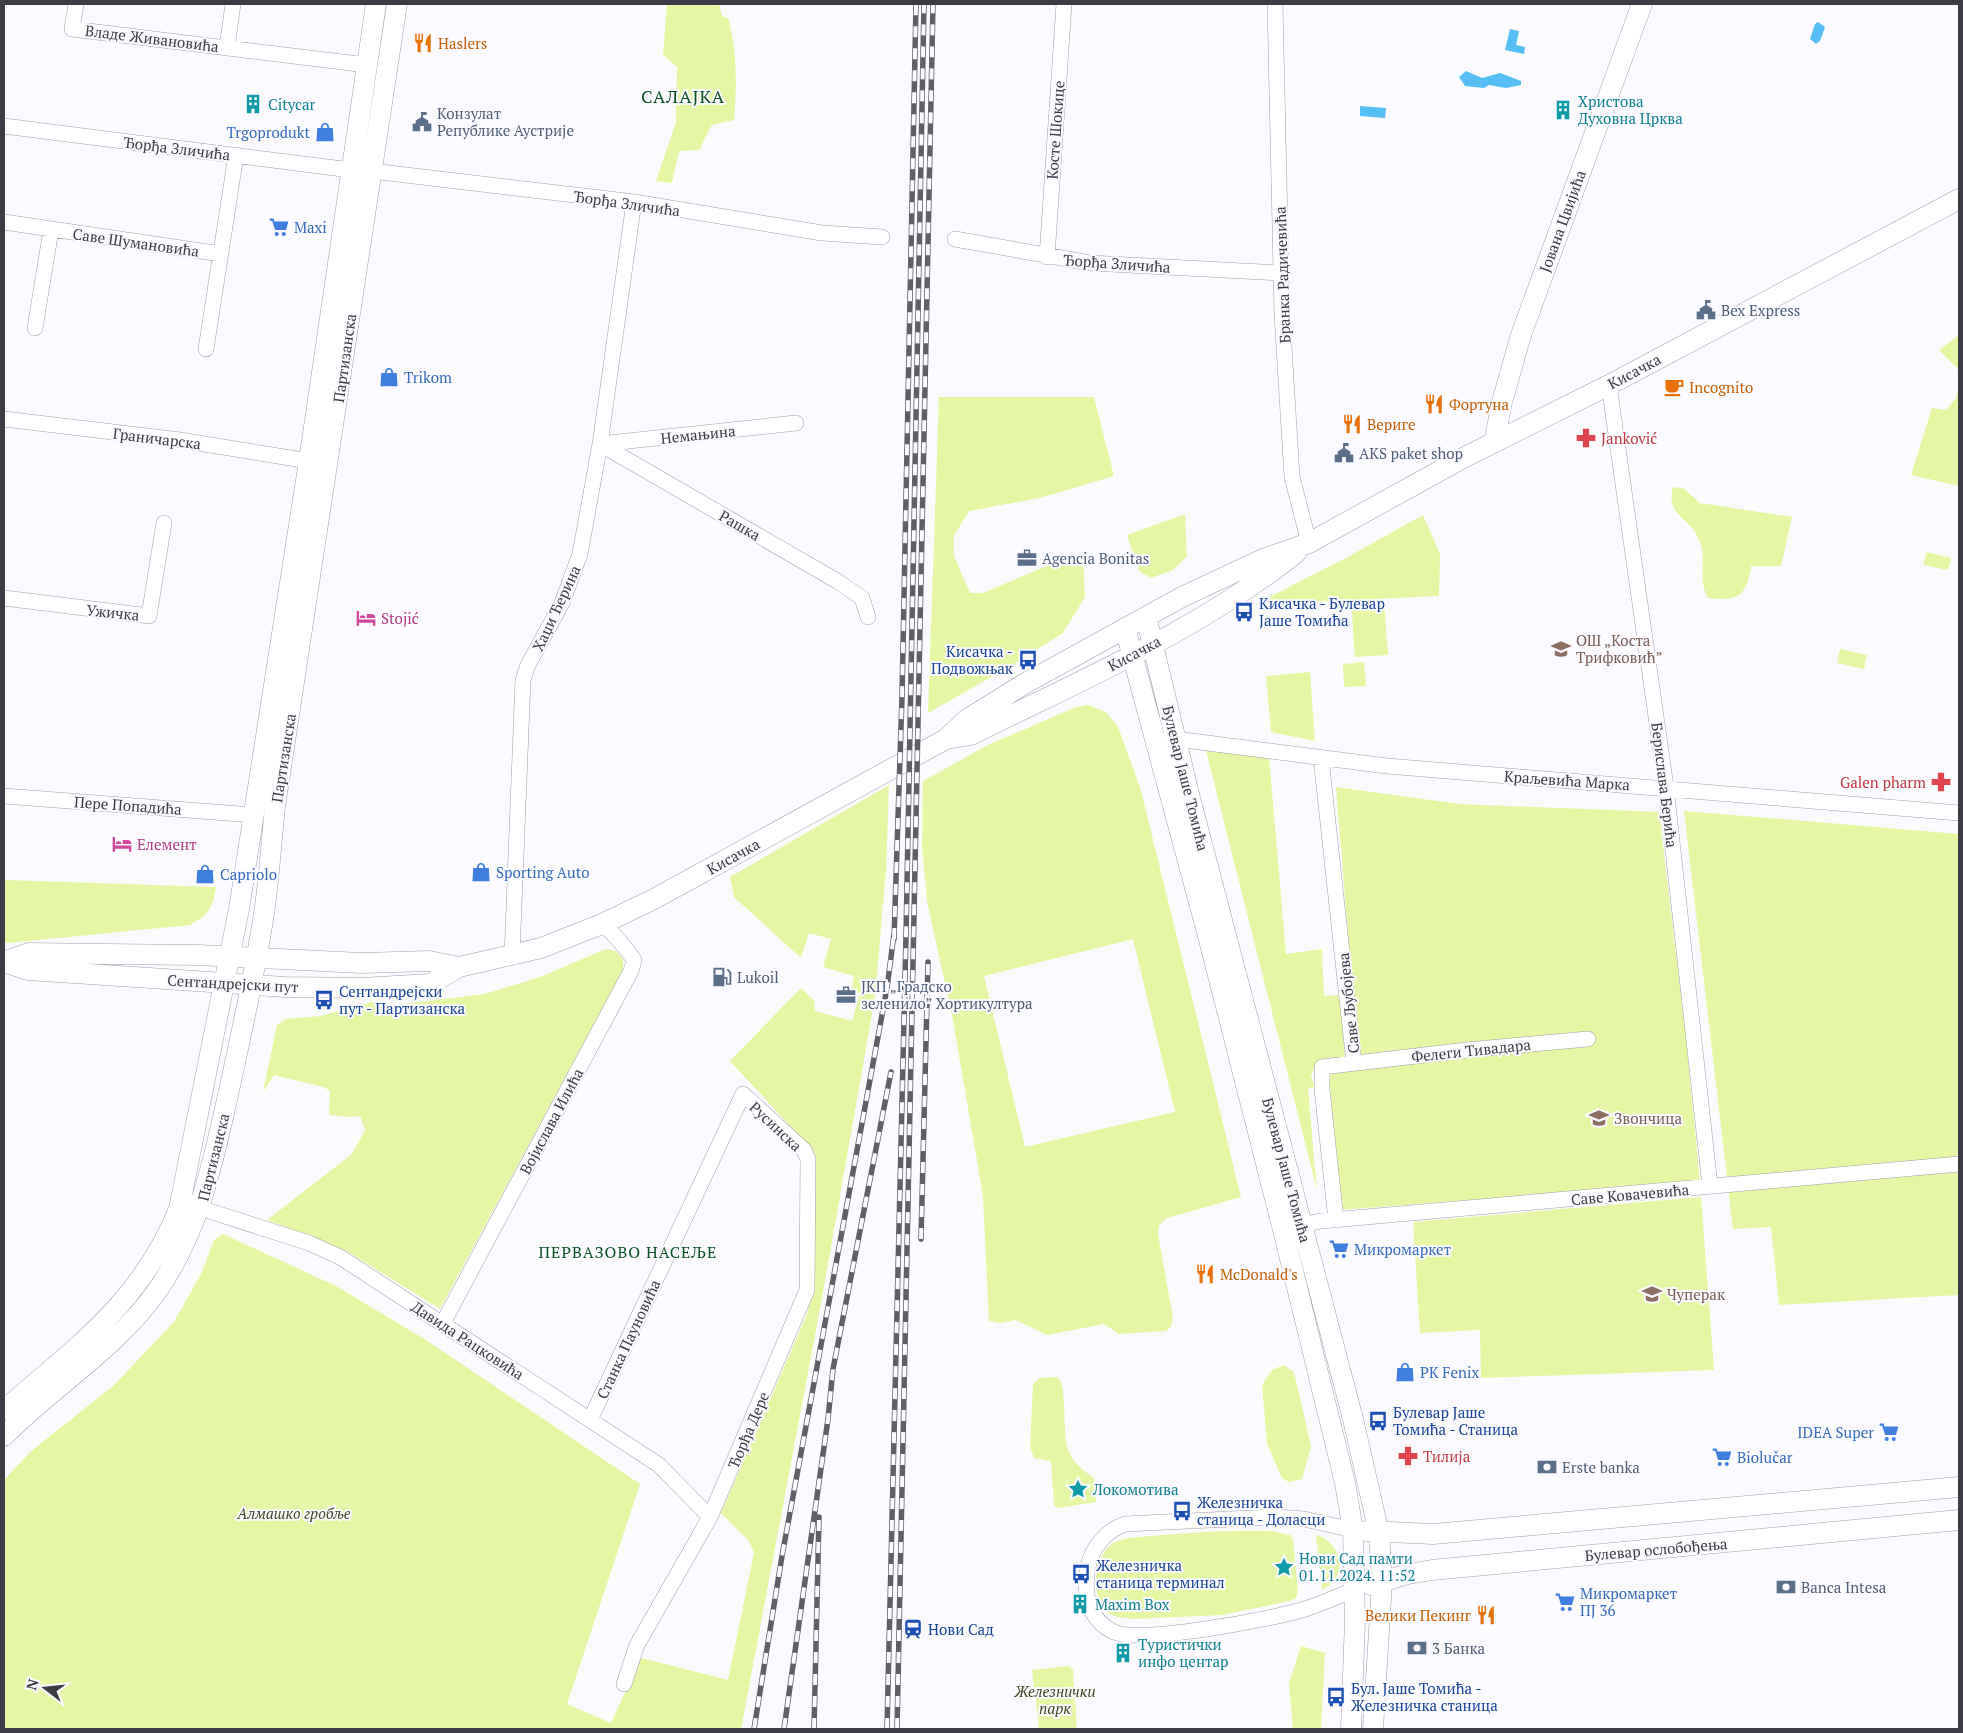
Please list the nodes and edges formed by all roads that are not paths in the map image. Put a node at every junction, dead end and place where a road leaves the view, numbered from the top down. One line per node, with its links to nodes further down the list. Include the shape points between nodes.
1 (76, 4): 8 (street, Владе Живановића, via 72,29)
2 (233, 4): 8 (street, Владе Живановића)
3 (376, 4): 9 (main road, Партизанска)
4 (396, 4): 13 (main road, Партизанска)
5 (1064, 4): 21 (street, Косте Шокице)
6 (1275, 4): 22 (street, Бранка Радичевића)
7 (1642, 4): 28 (main road, Јована Цвијића, via 1521,335)
8 (226, 47): 9 (street, Владе Живановића)
9 (367, 65): 12 (main road, Партизанска)
10 (4, 126): 11 (street, Ђорђа Зличића)
11 (236, 156): 12 (street, Ђорђа Зличића); 20 (street, Саве Шумановића)
12 (351, 170): 30 (main road, Партизанска)
13 (372, 171): 15 (street, Ђорђа Зличића); 51 (main road, Партизанска)
14 (1959, 199): 25 (main road, Кисачка)
15 (634, 202): 18 (street, Ђорђа Зличића, via 822,233); 29 (street, Хаџи Ђерина)
16 (4, 222): 17 (street, Саве Шумановића)
17 (51, 230): 20 (street, Саве Шумановића); 23 (street, Саве Шумановића)
18 (882, 237)
19 (955, 239): 21 (street, Ђорђа Зличића)
20 (221, 254): 24 (street, Саве Шумановића)
21 (1047, 257): 22 (street, Ђорђа Зличића, via 1090,263)
22 (1281, 273): 32 (street, Бранка Радичевића, via 1292,477)
23 (35, 328)
24 (206, 350)
25 (1609, 385): 28 (main road, Кисачка); 44 (street, Берислава Берића)
26 (4, 420): 30 (street, Граничарска, via 180,440)
27 (796, 423): 29 (street, Немањина)
28 (1494, 443): 32 (main road, Кисачка)
29 (600, 444): 36 (street, Рашка, via 837,581 862,598); 49 (street, Хаџи Ђерина, via 585,533 574,575 523,680)
30 (309, 462): 47 (main road, Партизанска)
31 (164, 523): 34 (street, Ужичка, via 148,616)
32 (1309, 543): 37 (main road, Кисачка, via 1263,559); 39 (main road, Кисачка, via 1240,593)
33 (4, 598): 34 (street, Ужичка)
34 (43, 604): 35 (street, Ужичка)
35 (4, 609)
36 (868, 617)
37 (1146, 617): 38 (main road, Кисачка); 39 (main road, Булевар Јаше Томића)
38 (1124, 628): 40 (main road, Булевар Јаше Томића); 41 (main road, Кисачка, via 966,720)
39 (1153, 643): 40 (main road, Кисачка); 42 (main road, Булевар Јаше Томића)
40 (1132, 654): 41 (main road, Кисачка, via 971,735); 72 (main road, Булевар Јаше Томића, via 1283,1230 1345,1483)
41 (946, 739): 48 (main road, Кисачка, via 671,890)
42 (1176, 739): 43 (street, Краљевића Марка); 64 (main road, Булевар Јаше Томића)
43 (1322, 758): 44 (street, Краљевића Марка, via 1387,766); 57 (street, Саве Љубојева)
44 (1666, 787): 46 (street, Краљевића Марка); 61 (street, Берислава Берића)
45 (4, 796): 47 (street, Пере Попадића)
46 (1959, 813)
47 (253, 815): 50 (main road, Партизанска)
48 (602, 924): 49 (main road, Кисачка); 65 (street, Војислава Илића, via 628,950 634,960 632,971)
49 (512, 956): 53 (main road, Сентандрејски пут)
50 (230, 957): 51 (main road, Сентандрејски пут); 52 (main road, Сентандрејски пут, via 29,953); 54 (main road, Партизанска)
51 (255, 958): 53 (main road, Сентандрејски пут, via 362,963 429,961); 55 (main road, Партизанска)
52 (4, 962): 54 (main road, Сентандрејски пут, via 28,970)
53 (459, 968): 55 (main road, Сентандрејски пут, via 430,984 362,988)
54 (224, 983): 55 (main road, Сентандрејски пут); 66 (main road, Партизанска, via 184,1189 167,1237 151,1266 103,1324)
55 (251, 985): 62 (main road, Партизанска)
56 (1588, 1039): 57 (street, Фелеги Тивадара)
57 (1354, 1063): 63 (street, Саве Љубојева, via 1322,1067 1321,1074)
58 (743, 1094): 59 (street, Русинска, via 804,1150); 67 (street, Станка Пауновића)
59 (808, 1159): 70 (street, Ђорђа Дере, via 807,1290)
60 (1959, 1164): 61 (street, Саве Ковачевића)
61 (1710, 1186): 63 (street, Саве Ковачевића)
62 (200, 1208): 65 (street, Давида Рацковића, via 309,1243 340,1257); 68 (main road, Партизанска, via 181,1254 130,1323)
63 (1336, 1220): 64 (street, Саве Ковачевића)
64 (1302, 1225): 73 (main road, Булевар Јаше Томића)
65 (442, 1323): 67 (street, Давида Рацковића)
66 (4, 1410)
67 (590, 1420): 70 (street, Давида Рацковића, via 660,1465)
68 (4, 1436)
69 (1959, 1487): 73 (main road, via 1442,1533)
70 (710, 1517): 76 (street, Ђорђа Дере, via 637,1645)
71 (1959, 1520): 74 (main road, Булевар ослобођења, via 1432,1570)
72 (1353, 1530): 73 (main road); 75 (main road, Булевар Јаше Томића); 75 (street, via 1304,1519 1274,1517 1125,1524 1113,1528 1094,1549 1089,1560 1085,1594 1092,1611 1113,1632 1143,1636 1225,1625 1304,1609)
73 (1379, 1533): 74 (main road, Булевар Јаше Томића)
74 (1382, 1582): 75 (main road, Булевар ослобођења); 78 (main road, Булевар Јаше Томића)
75 (1354, 1590): 77 (main road, Булевар Јаше Томића)
76 (624, 1684)
77 (1351, 1729)
78 (1373, 1729)

